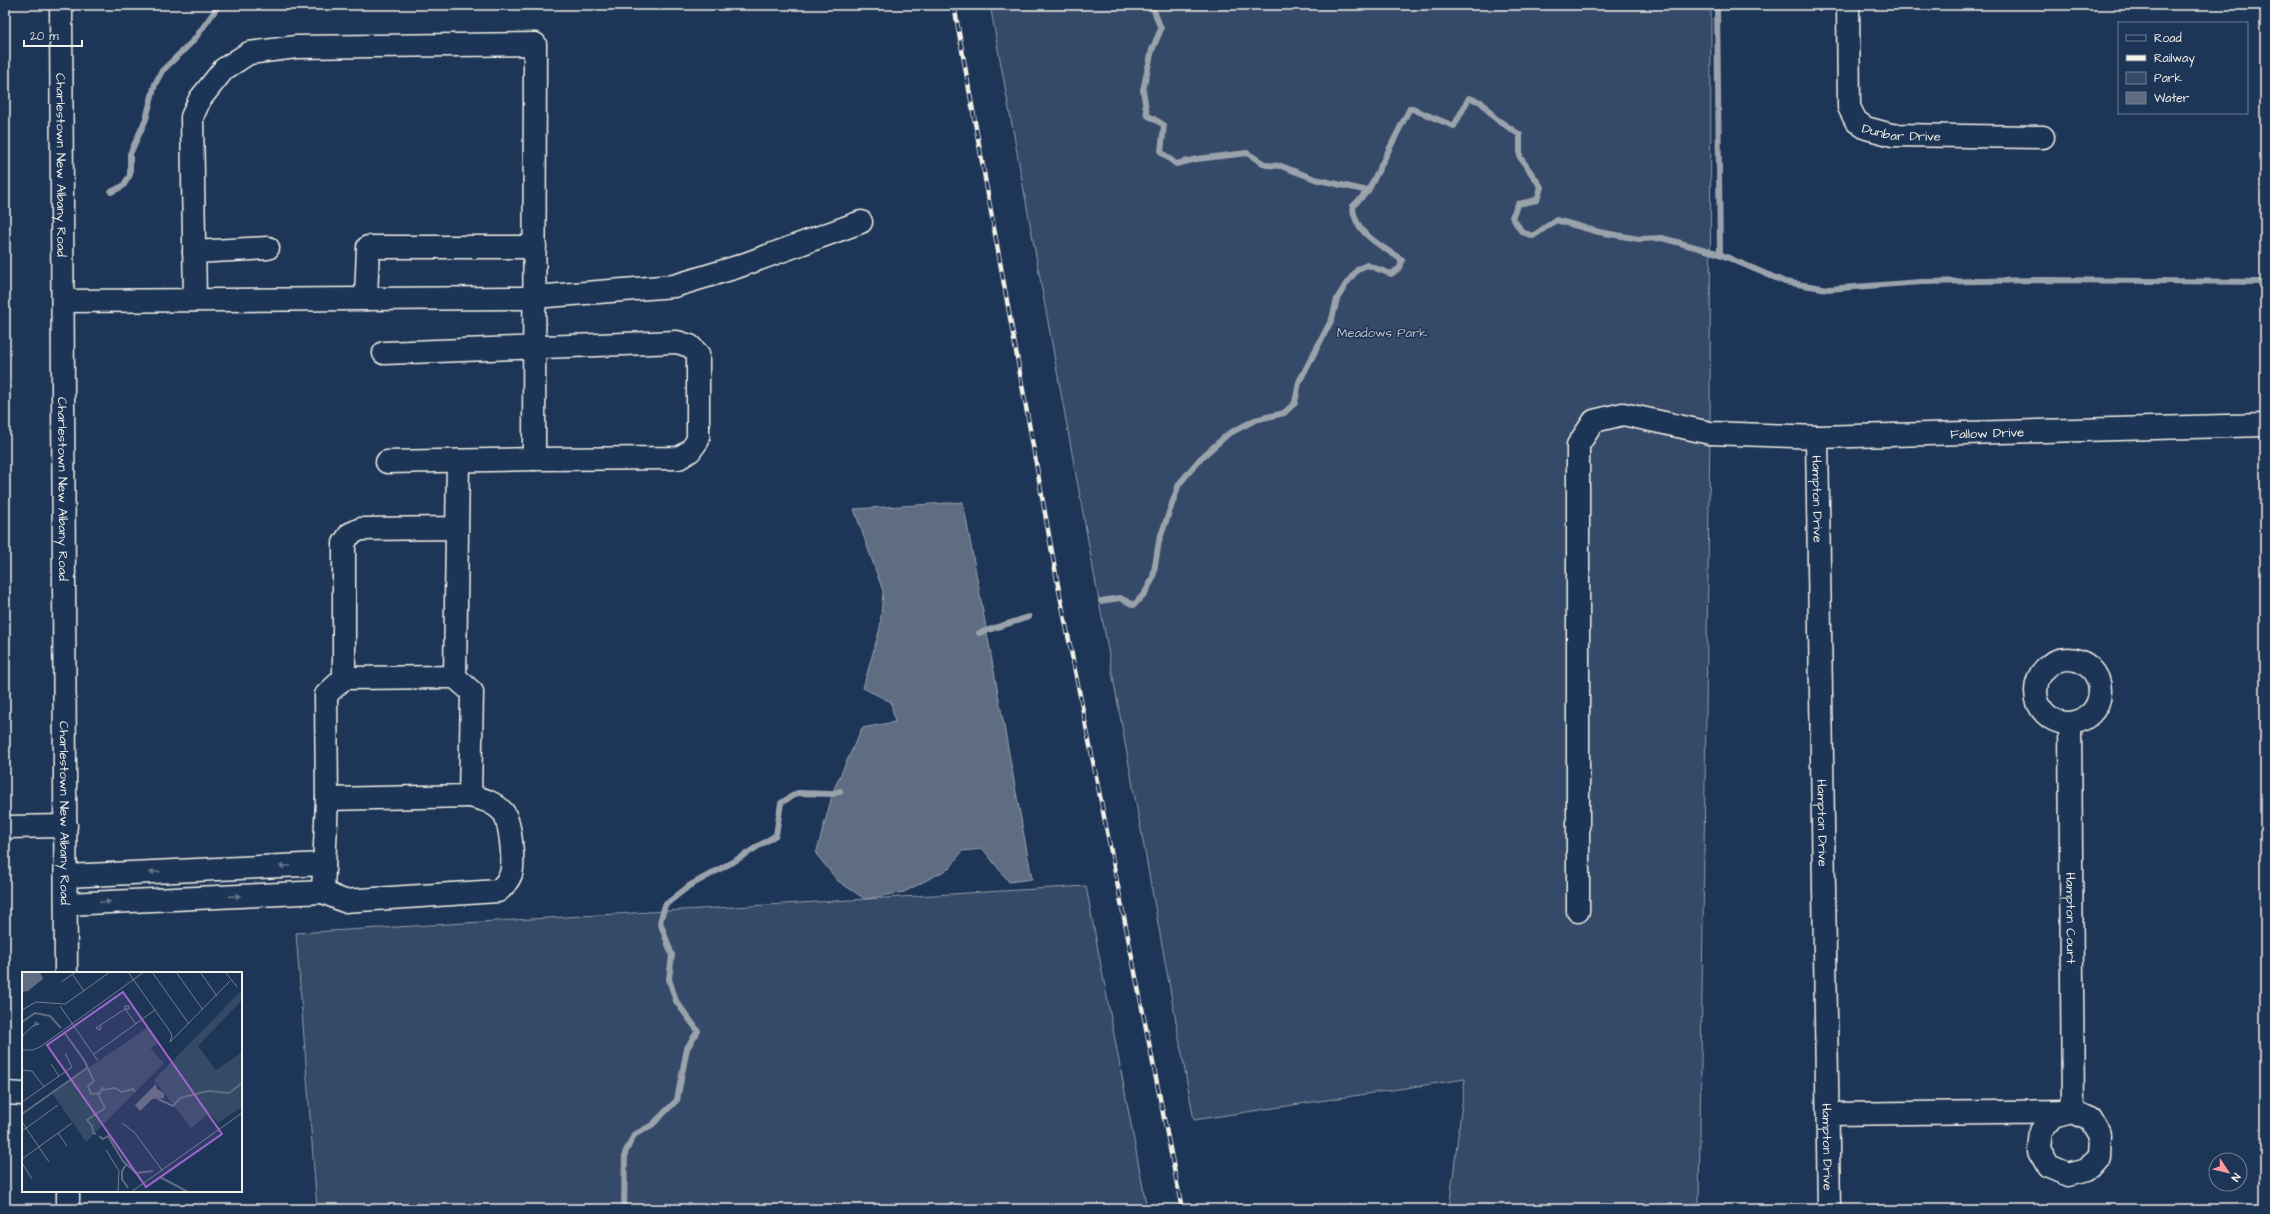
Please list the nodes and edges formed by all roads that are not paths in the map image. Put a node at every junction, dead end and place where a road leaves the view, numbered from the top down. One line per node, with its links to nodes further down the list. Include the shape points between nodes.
1 (61, 5): 10 (street, Charlestown New Albany Road)
2 (1848, 5): 3 (street, Dunbar Drive, via 1849,107 1856,121 1866,128 1892,135)
3 (2043, 137)
4 (861, 222): 8 (street, via 744,265 674,286)
5 (535, 247): 7 (street, via 535,44 296,47 249,53 224,69 200,99 192,117); 8 (street); 9 (street, via 368,247)
6 (268, 248): 7 (street)
7 (194, 252): 11 (street)
8 (535, 297): 9 (street); 12 (street)
9 (366, 299): 11 (street)
10 (63, 300): 11 (street); 25 (street, Charlestown New Albany Road)
11 (195, 300)
12 (536, 346): 13 (street); 16 (street); 16 (street, via 677,342 690,346 698,354 698,440 690,451 679,458)
13 (384, 353)
14 (2265, 426): 15 (street, Fallow Drive)
15 (1817, 437): 31 (street, Fallow Drive, via 1710,433 1623,414 1594,421 1578,445); 35 (street, Hampton Drive)
16 (534, 459): 17 (street)
17 (458, 461): 18 (street); 19 (street)
18 (387, 462)
19 (457, 528): 20 (street, via 361,529 350,534 344,543); 21 (street)
20 (344, 678): 21 (street); 24 (street, via 326,695)
21 (455, 678): 23 (street, via 472,692)
22 (2070, 724): 35 (street, Hampton Court, via 2073,1111)
23 (470, 796): 24 (street); 29 (street, via 491,802 503,812 510,823 511,873 506,885 498,891 344,901)
24 (327, 799): 27 (street)
25 (66, 826): 26 (street); 28 (street, Charlestown New Albany Road)
26 (5, 827)
27 (324, 864): 28 (street, one-way to 28); 29 (street)
28 (66, 876): 30 (street, Charlestown New Albany Road)
29 (323, 892): 30 (street, one-way to 29)
30 (66, 904): 32 (street, Charlestown New Albany Road)
31 (1578, 911)
32 (66, 972)
33 (5, 1093): 34 (street)
34 (22, 1094)
35 (1828, 1114): 38 (street, Hampton Drive)
36 (68, 1192): 37 (street)
37 (68, 1209)
38 (1829, 1209)

